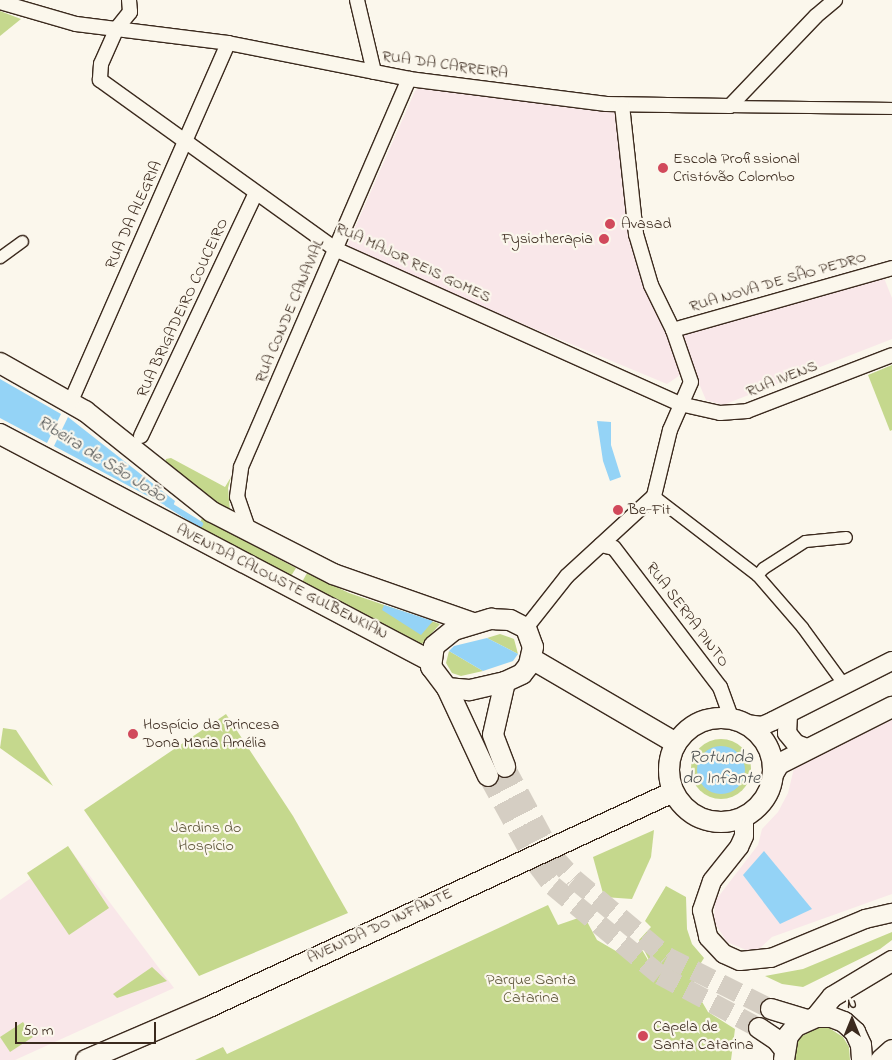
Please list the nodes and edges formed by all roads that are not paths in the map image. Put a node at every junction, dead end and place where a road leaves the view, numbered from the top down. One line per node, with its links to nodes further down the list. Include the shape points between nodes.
1 (129, 0): 5 (street, via 127,18)
2 (357, 0): 7 (street)
3 (835, 0): 10 (street)
4 (0, 2): 5 (street, RUA DA CARREIRA, via 76,24)
5 (117, 28): 6 (street, RUA DA CARREIRA); 12 (street, RUA MAJOR REIS GOMES, via 101,64 100,80)
6 (228, 43): 7 (street, RUA DA CARREIRA); 12 (street, RUA DA ALEGRIA)
7 (374, 72): 8 (street, RUA DA CARREIRA)
8 (409, 79): 9 (street, RUA DA CARREIRA); 15 (street, RUA CONDE CANAVIAL)
9 (622, 105): 10 (street, RUA DA CARREIRA); 18 (street, via 636,234 651,285)
10 (730, 106): 11 (street, RUA DA CARREIRA)
11 (892, 108)
12 (185, 143): 13 (street, RUA MAJOR REIS GOMES); 21 (street, RUA DA ALEGRIA)
13 (256, 193): 15 (street, RUA MAJOR REIS GOMES); 24 (street, RUA BRIGADEIRO COUCEIRO)
14 (22, 241): 16 (street)
15 (335, 249): 22 (street, RUA MAJOR REIS GOMES); 28 (street, RUA CONDE CANAVIAL, via 241,467 237,497)
16 (0, 256)
17 (891, 270): 18 (street, RUA NOVA DE SÃO PEDRO)
18 (673, 330): 22 (street, via 691,382)
19 (892, 355): 22 (street, RUA IVENS, via 747,411 720,413)
20 (0, 363): 21 (main road)
21 (71, 401): 26 (main road)
22 (680, 404): 25 (street, via 670,430)
23 (0, 434): 27 (main road, AVENIDA CALOUSTE GULBENKIAN)
24 (141, 436)
25 (654, 496): 30 (street); 31 (street)
26 (190, 497): 27 (main road, via 194,503 194,517 183,527); 28 (main road)
27 (176, 527): 35 (main road, AVENIDA CALOUSTE GULBENKIAN)
28 (249, 531): 32 (main road, via 333,574)
29 (846, 537): 31 (street, via 805,541)
30 (601, 545): 33 (street, via 555,592); 42 (street, RUA SERPA PINTO, via 614,548 720,687)
31 (757, 575): 38 (street, via 802,626)
32 (473, 623): 33 (main road, via 491,619 510,620); 35 (main road, via 445,635 434,646)
33 (526, 628): 34 (main road, via 533,647)
34 (532, 659): 37 (main road, via 522,674); 43 (main road)
35 (431, 660): 39 (main road, via 435,676)
36 (892, 661): 38 (street)
37 (505, 682): 39 (main road, via 469,690); 39 (main road, via 493,735 497,771)
38 (845, 686): 41 (street)
39 (446, 688)
40 (892, 707): 44 (main road)
41 (788, 715): 42 (street, via 762,726); 44 (street, via 787,733 796,744)
42 (738, 721): 43 (main road, via 703,720 692,726); 45 (main road, via 767,745)
43 (676, 743): 46 (main road, via 668,767)
44 (809, 750): 45 (main road, via 779,764)
45 (773, 774): 47 (main road, via 767,795)
46 (673, 792): 47 (main road, via 681,803 703,819 730,821); 55 (main road, AVENIDA DO INFANTE, via 207,1008)
47 (744, 816): 48 (street, via 744,836 712,881 702,910 704,928 720,951 740,961 763,960 865,919)
48 (892, 913)
49 (892, 961): 51 (main road, via 832,997)
50 (771, 1009): 51 (main road)
51 (812, 1018): 54 (main road, via 788,1036); 56 (main road, via 837,1020 855,1032 861,1045)
52 (759, 1028): 54 (main road, via 777,1040)
53 (892, 1050): 57 (main road)
54 (784, 1054)
55 (86, 1060)
56 (862, 1060)
57 (881, 1060)

